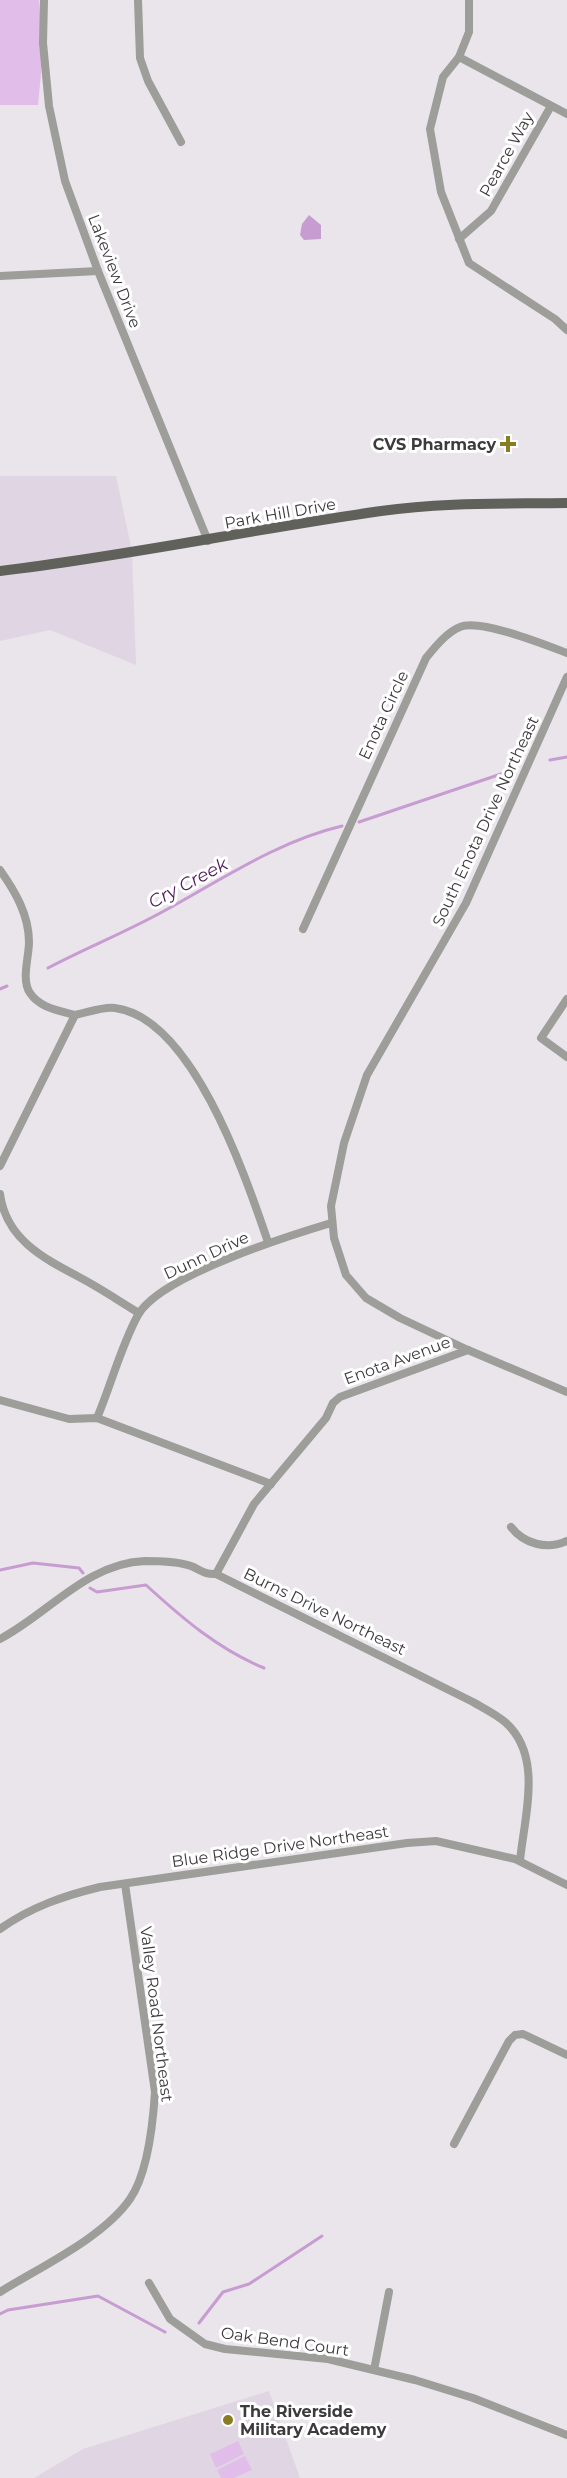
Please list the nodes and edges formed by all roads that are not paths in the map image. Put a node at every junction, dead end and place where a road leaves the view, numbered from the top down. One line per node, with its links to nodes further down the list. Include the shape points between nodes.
1 (44, 0): 9 (street, Lakeview Drive, via 43,43 49,106 65,181)
2 (138, 0): 7 (street, via 140,58)
3 (469, 0): 4 (street, via 469,32)
4 (459, 57): 5 (street); 8 (street, via 443,77 430,129 441,192)
5 (551, 106): 6 (street); 8 (street, Pearce Way, via 491,211)
6 (567, 114)
7 (181, 142)
8 (459, 239): 11 (street, via 469,263)
9 (98, 271): 10 (street); 13 (street, Lakeview Drive)
10 (0, 276)
11 (567, 330)
12 (567, 503): 13 (main road, Park Hill Drive, via 383,511)
13 (208, 541): 14 (main road, Park Hill Drive)
14 (0, 571)
15 (567, 653): 18 (street, Enota Circle, via 517,634 471,625 460,627 436,645 426,658)
16 (567, 676): 24 (street, South Enota Drive Northeast, via 466,903 368,1075 344,1143)
17 (0, 870): 20 (street, via 20,902 29,940 29,992 44,1006)
18 (303, 929)
19 (567, 999): 21 (street, via 541,1038)
20 (75, 1015): 22 (street); 25 (street, via 115,1007 149,1020 181,1053 243,1167)
21 (567, 1057)
22 (0, 1166)
23 (0, 1194): 26 (street, via 8,1220 27,1245 54,1265)
24 (331, 1223): 25 (street, Dunn Drive); 27 (street, South Enota Drive Northeast, via 346,1275 366,1298)
25 (268, 1242): 26 (street, Dunn Drive, via 165,1290)
26 (139, 1313): 30 (street, Dunn Drive)
27 (468, 1350): 28 (street, Enota Avenue); 31 (street, Enota Avenue, via 340,1397)
28 (567, 1392)
29 (0, 1400): 30 (street, via 69,1419)
30 (97, 1418): 31 (street)
31 (271, 1484): 34 (street, Enota Avenue, via 254,1504)
32 (511, 1527): 33 (street, via 519,1538 536,1544 549,1546)
33 (567, 1541)
34 (216, 1574): 35 (street, Burns Drive Northeast, via 207,1575 170,1562 120,1564 97,1572); 36 (street, Burns Drive Northeast, via 473,1702 505,1722 516,1736 529,1778 530,1798)
35 (0, 1639)
36 (520, 1861): 37 (street, Blue Ridge Drive Northeast, via 436,1841 345,1850); 38 (street, Blue Ridge Drive Northeast)
37 (125, 1884): 39 (street, Blue Ridge Drive Northeast, via 64,1895 38,1905); 43 (street, Valley Road Northeast, via 155,2092 154,2118 140,2180 119,2212 93,2233)
38 (567, 1885)
39 (0, 1929)
40 (567, 2055): 41 (street, via 523,2034 515,2035)
41 (454, 2144)
42 (149, 2283): 45 (street, Oak Bend Court, via 170,2319 205,2344 328,2359)
43 (0, 2292)
44 (389, 2292): 45 (street)
45 (374, 2370): 46 (street, Oak Bend Court, via 473,2398)
46 (567, 2435)

